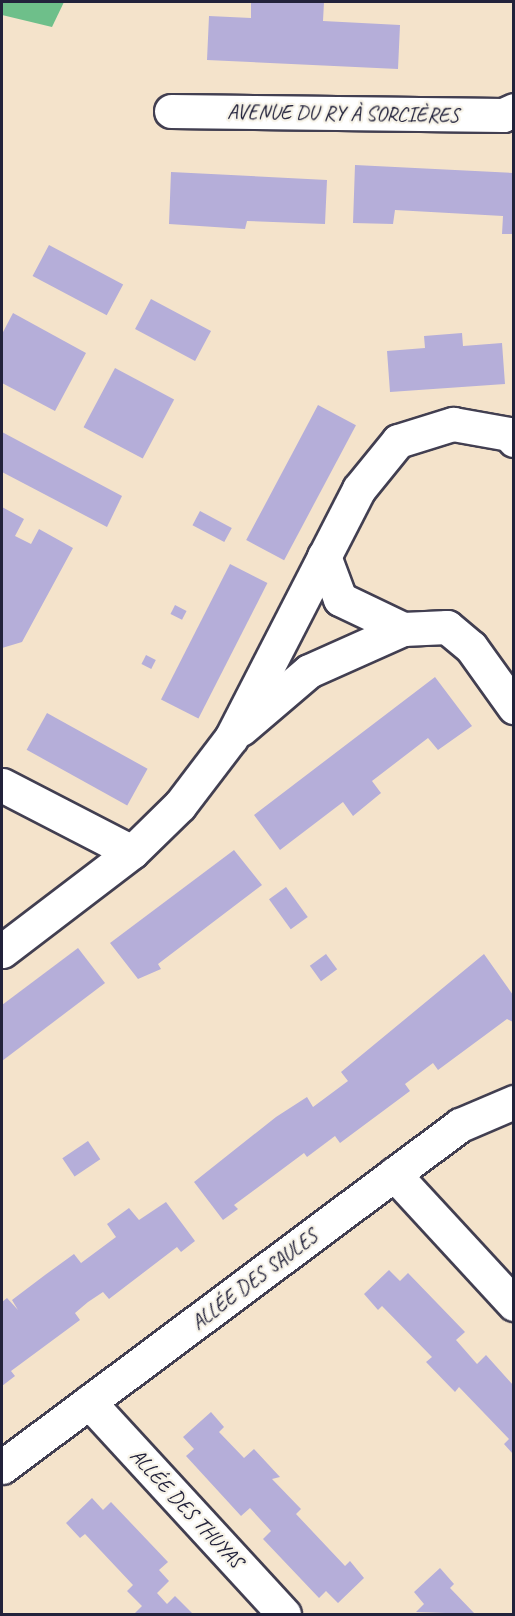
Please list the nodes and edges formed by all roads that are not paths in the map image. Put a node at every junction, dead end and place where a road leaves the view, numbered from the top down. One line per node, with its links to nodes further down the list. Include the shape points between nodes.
1 (513, 110): 2 (street, AVENUE DU RY À SORCIÈRES)
2 (171, 111)
3 (513, 440): 4 (street, via 509,434 453,424 398,441 358,489)
4 (324, 556): 5 (street, via 340,598); 7 (street)
5 (403, 628): 6 (street, via 447,627 471,647); 7 (street, via 309,671)
6 (513, 707)
7 (231, 738): 9 (street, via 180,805)
8 (2, 785): 9 (street)
9 (132, 852): 10 (street)
10 (2, 951)
11 (513, 1102): 12 (street, ALLÉE DES SAULES, via 460,1125)
12 (394, 1174): 13 (street); 14 (street, ALLÉE DES SAULES)
13 (513, 1304)
14 (89, 1402): 15 (street, ALLÉE DES SAULES); 16 (street, ALLÉE DES THUYAS)
15 (2, 1467)
16 (284, 1614)

